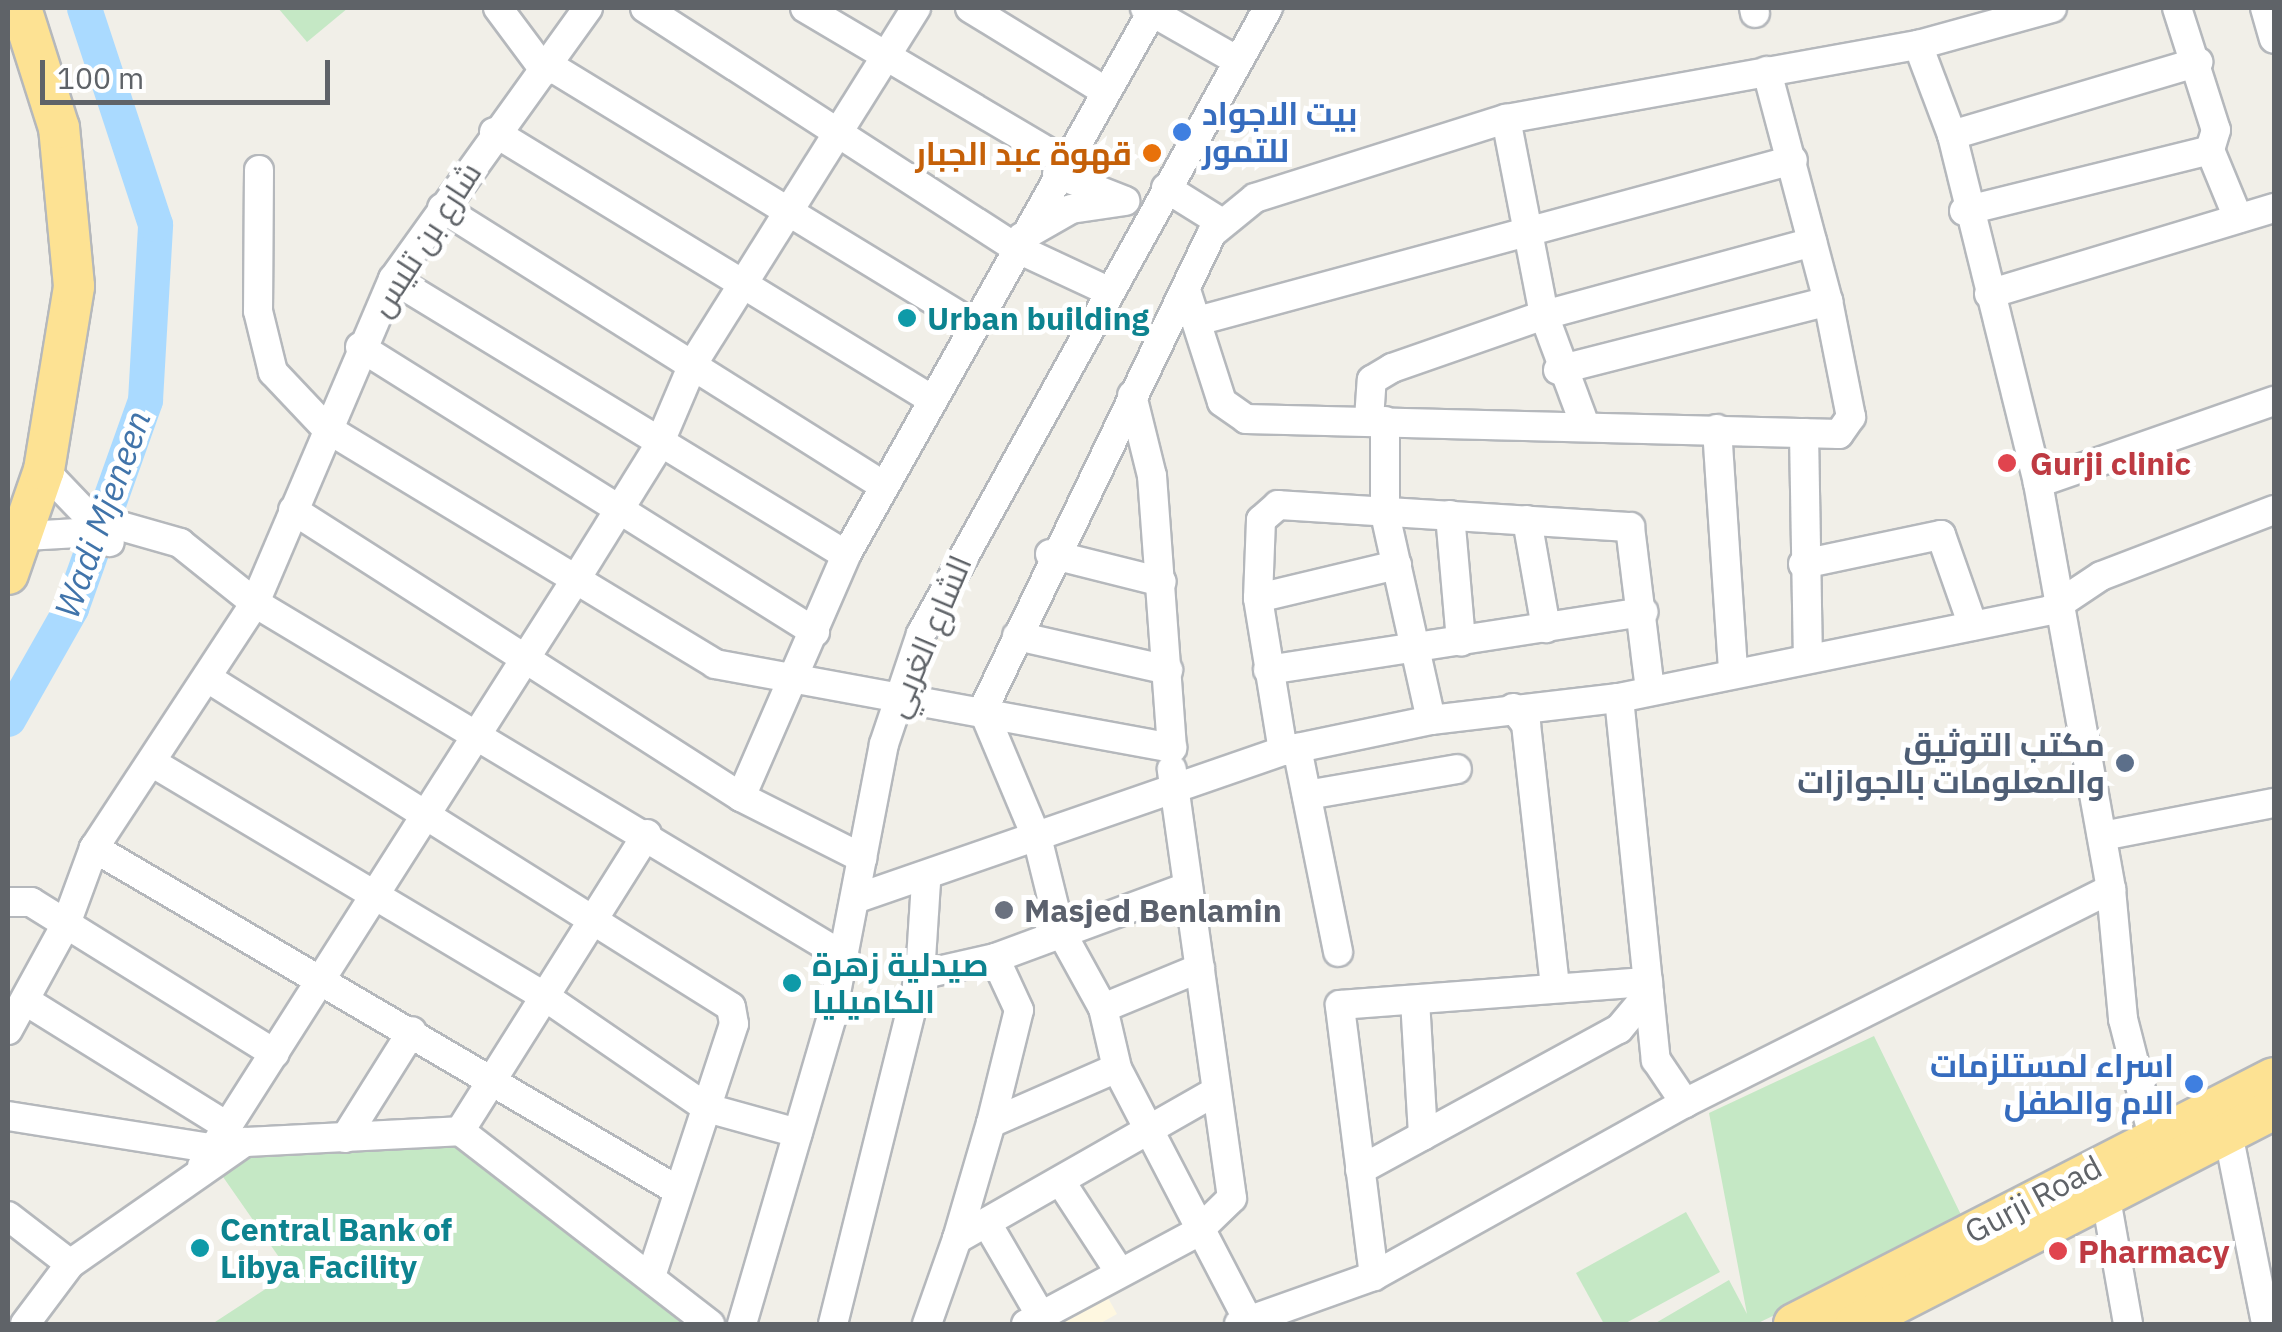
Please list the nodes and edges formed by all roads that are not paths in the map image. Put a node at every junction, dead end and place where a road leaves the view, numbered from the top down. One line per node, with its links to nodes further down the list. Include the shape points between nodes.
1 (21, 8): 62 (highway, via 59,128 74,246 67,365)
2 (498, 8): 18 (street)
3 (588, 8): 18 (street, شارع بن تليس)
4 (644, 8): 22 (street)
5 (805, 8): 15 (street)
6 (916, 8): 15 (street)
7 (970, 8): 20 (street)
8 (1268, 8): 16 (street, الشارع الغربي)
9 (2052, 8): 14 (street)
10 (2177, 8): 17 (street)
11 (2265, 8): 13 (street)
12 (1150, 9): 16 (street); 20 (street)
13 (2274, 38)
14 (1918, 45): 19 (street); 24 (street)
15 (888, 56): 22 (street); 27 (street)
16 (1236, 60): 29 (street, الشارع الغربي)
17 (2198, 62): 24 (street); 25 (street, via 2216,130)
18 (548, 68): 23 (street, شارع بن تليس); 34 (street)
19 (1767, 71): 21 (street); 26 (street)
20 (1106, 91): 27 (street)
21 (1506, 118): 37 (street, via 1255,198); 38 (street)
22 (837, 126): 34 (street); 40 (street)
23 (494, 132): 31 (street, شارع بن تليس); 42 (street)
24 (1952, 135): 33 (street)
25 (2210, 150): 33 (street); 36 (street)
26 (1792, 160): 38 (street); 39 (street)
27 (1060, 168): 30 (street); 40 (street)
28 (259, 170): 58 (street, via 261,345 273,372)
29 (1166, 188): 35 (street, الشارع الغربي); 37 (street)
30 (1125, 201): 35 (street); 40 (street, via 1071,209)
31 (442, 208): 41 (street, شارع بن تليس); 51 (street)
32 (2274, 208): 36 (street)
33 (1964, 211): 45 (street)
34 (785, 216): 42 (street); 49 (street)
35 (1149, 217): 43 (street, الشارع الغربي)
36 (2238, 218): 45 (street)
37 (1219, 221): 44 (street)
38 (1535, 234): 47 (street); 48 (street)
39 (1812, 242): 46 (street); 47 (street)
40 (1019, 243): 43 (street); 49 (street)
41 (393, 279): 50 (street, شارع بن تليس); 61 (street)
42 (745, 286): 51 (street); 54 (street)
43 (1106, 290): 97 (street, الشارع الغربي, via 963,550)
44 (1186, 293): 48 (street); 53 (street)
45 (1989, 294): 63 (street)
46 (1828, 302): 52 (street); 60 (street, via 1850,417 1839,434)
47 (1544, 315): 52 (street); 56 (street, via 1380,374 1369,389)
48 (1201, 320): 56 (street, via 1222,402 1236,414)
49 (973, 324): 54 (street)
50 (360, 346): 58 (street, شارع بن تليس); 65 (street)
51 (694, 362): 61 (street); 64 (street)
52 (1558, 370): 57 (street)
53 (1131, 392): 73 (street); 78 (street, via 1152,476)
54 (931, 400): 64 (street)
55 (2274, 401): 63 (street)
56 (1377, 420): 57 (street); 68 (street)
57 (1586, 425): 59 (street)
58 (326, 428): 66 (street, شارع بن تليس); 77 (street)
59 (1716, 429): 60 (street); 93 (street)
60 (1804, 433): 75 (street)
61 (659, 435): 65 (street); 74 (street)
62 (44, 470): 71 (street); 72 (highway)
63 (2038, 483): 81 (street)
64 (884, 486): 74 (street)
65 (619, 509): 77 (street); 85 (street)
66 (293, 510): 80 (street, شارع بن تليس); 90 (street)
67 (2274, 510): 81 (street, via 2101,576)
68 (1385, 514): 69 (street); 76 (street); 79 (street, via 1271,506 1261,520)
69 (1450, 514): 70 (street); 87 (street)
70 (1527, 520): 82 (street, via 1630,526); 84 (street)
71 (84, 525): 72 (street); 80 (street, via 204,563)
72 (13, 550)
73 (1050, 554): 78 (street); 86 (street)
74 (846, 555): 85 (street)
75 (1803, 564): 83 (street, via 1941,535); 89 (street)
76 (1398, 565): 79 (street); 88 (street)
77 (576, 580): 90 (street); 94 (street, via 702,660)
78 (1162, 582): 91 (street)
79 (1258, 598): 92 (street)
80 (255, 603): 95 (street, شارع بن تليس); 102 (street)
81 (2061, 604): 83 (street); 113 (street)
82 (1644, 612): 84 (street); 96 (street)
83 (1973, 626): 89 (street)
84 (1546, 628): 87 (street)
85 (815, 632): 94 (street)
86 (1017, 636): 91 (street); 100 (street)
87 (1462, 642): 88 (street)
88 (1413, 644): 92 (street); 101 (street)
89 (1808, 655): 93 (street)
90 (528, 657): 102 (street); 109 (street)
91 (1168, 670): 103 (street)
92 (1268, 670): 104 (street)
93 (1733, 673): 96 (street)
94 (792, 678): 97 (street); 109 (street)
95 (209, 679): 105 (street, شارع بن تليس); 111 (street)
96 (1650, 690): 98 (street)
97 (898, 693): 100 (street); 116 (street, الشارع الغربي)
98 (1619, 698): 99 (street); 133 (street)
99 (1513, 708): 101 (street); 132 (street, via 1529,744)
100 (983, 710): 103 (street); 114 (street)
101 (1431, 720): 104 (street)
102 (479, 732): 111 (street); 112 (street)
103 (1172, 748): 107 (street)
104 (1290, 749): 107 (street); 108 (street)
105 (154, 763): 115 (street, شارع بن تليس); 120 (street)
106 (1457, 769): 108 (street)
107 (1172, 788): 114 (street); 118 (street)
108 (1307, 795): 126 (street)
109 (741, 797): 116 (street)
110 (2274, 804): 113 (street)
111 (428, 817): 120 (street); 123 (street)
112 (647, 834): 123 (street); 127 (street)
113 (2102, 836): 119 (street)
114 (1038, 841): 117 (street); 125 (street)
115 (94, 848): 124 (street, شارع بن تليس); 131 (street)
116 (862, 858): 121 (street, الشارع الغربي)
117 (926, 881): 121 (street); 130 (street)
118 (1187, 888): 125 (street); 129 (street)
119 (2111, 889): 145 (street); 155 (street, via 2124,1019)
120 (377, 894): 131 (street); 134 (street)
121 (855, 899): 127 (street, الشارع الغربي)
122 (8, 902): 124 (street, via 31,902)
123 (598, 917): 134 (street); 146 (street, via 731,1007)
124 (66, 924): 135 (street, شارع بن تليس); 140 (street)
125 (1060, 930): 128 (street); 137 (street)
126 (1338, 952)
127 (845, 957): 152 (street, الشارع الغربي)
128 (995, 958): 130 (street); 149 (street, via 1019,1010)
129 (1200, 968): 137 (street); 144 (street)
130 (920, 975): 176 (street, via 914,1028)
131 (323, 977): 139 (street); 140 (street)
132 (1555, 986): 133 (street); 136 (street)
133 (1649, 987): 145 (street, via 1656,1060); 154 (street, via 1619,1029)
134 (547, 998): 143 (street); 146 (street)
135 (26, 1000): 138 (street, شارع بن تليس); 157 (street)
136 (1415, 1000): 154 (street); 158 (street, via 1337,1012)
137 (1103, 1008): 141 (street)
138 (8, 1030)
139 (412, 1031): 143 (street); 156 (street)
140 (275, 1054): 157 (street)
141 (1117, 1068): 149 (street); 153 (street)
142 (2274, 1078): 155 (highway, Gurji Road)
143 (492, 1083): 150 (street); 160 (street)
144 (1213, 1093): 153 (street); 164 (street, via 1232,1198)
145 (1685, 1103): 169 (street)
146 (708, 1108): 152 (street); 160 (street)
147 (2274, 1110): 151 (highway, Gurji Road)
148 (8, 1116): 157 (street)
149 (991, 1122): 165 (street)
150 (460, 1131): 156 (street); 170 (street)
151 (2228, 1132): 161 (highway, Gurji Road); 166 (street)
152 (798, 1133): 175 (street, الشارع الغربي)
153 (1149, 1134): 159 (street); 164 (street)
154 (1424, 1136): 158 (street)
155 (2153, 1136): 178 (highway, Gurji Road)
156 (345, 1138): 157 (street)
157 (212, 1146): 167 (street)
158 (1360, 1170): 169 (street)
159 (1061, 1182): 163 (street); 168 (street)
160 (677, 1190): 170 (street)
161 (2105, 1194): 179 (highway, Gurji Road); 180 (street)
162 (8, 1216): 167 (street)
163 (988, 1225): 165 (street); 171 (street)
164 (1196, 1233): 168 (street); 172 (street)
165 (958, 1239): 177 (street)
166 (2263, 1247): 181 (street)
167 (70, 1264): 173 (street)
168 (1119, 1270): 171 (street)
169 (1374, 1276): 172 (street)
170 (651, 1278): 174 (street)
171 (1033, 1320)
172 (1245, 1323)
173 (25, 1324)
174 (710, 1324)
175 (742, 1324)
176 (834, 1324)
177 (927, 1324)
178 (1794, 1324)
179 (1856, 1324)
180 (2128, 1324)
181 (2266, 1324)

